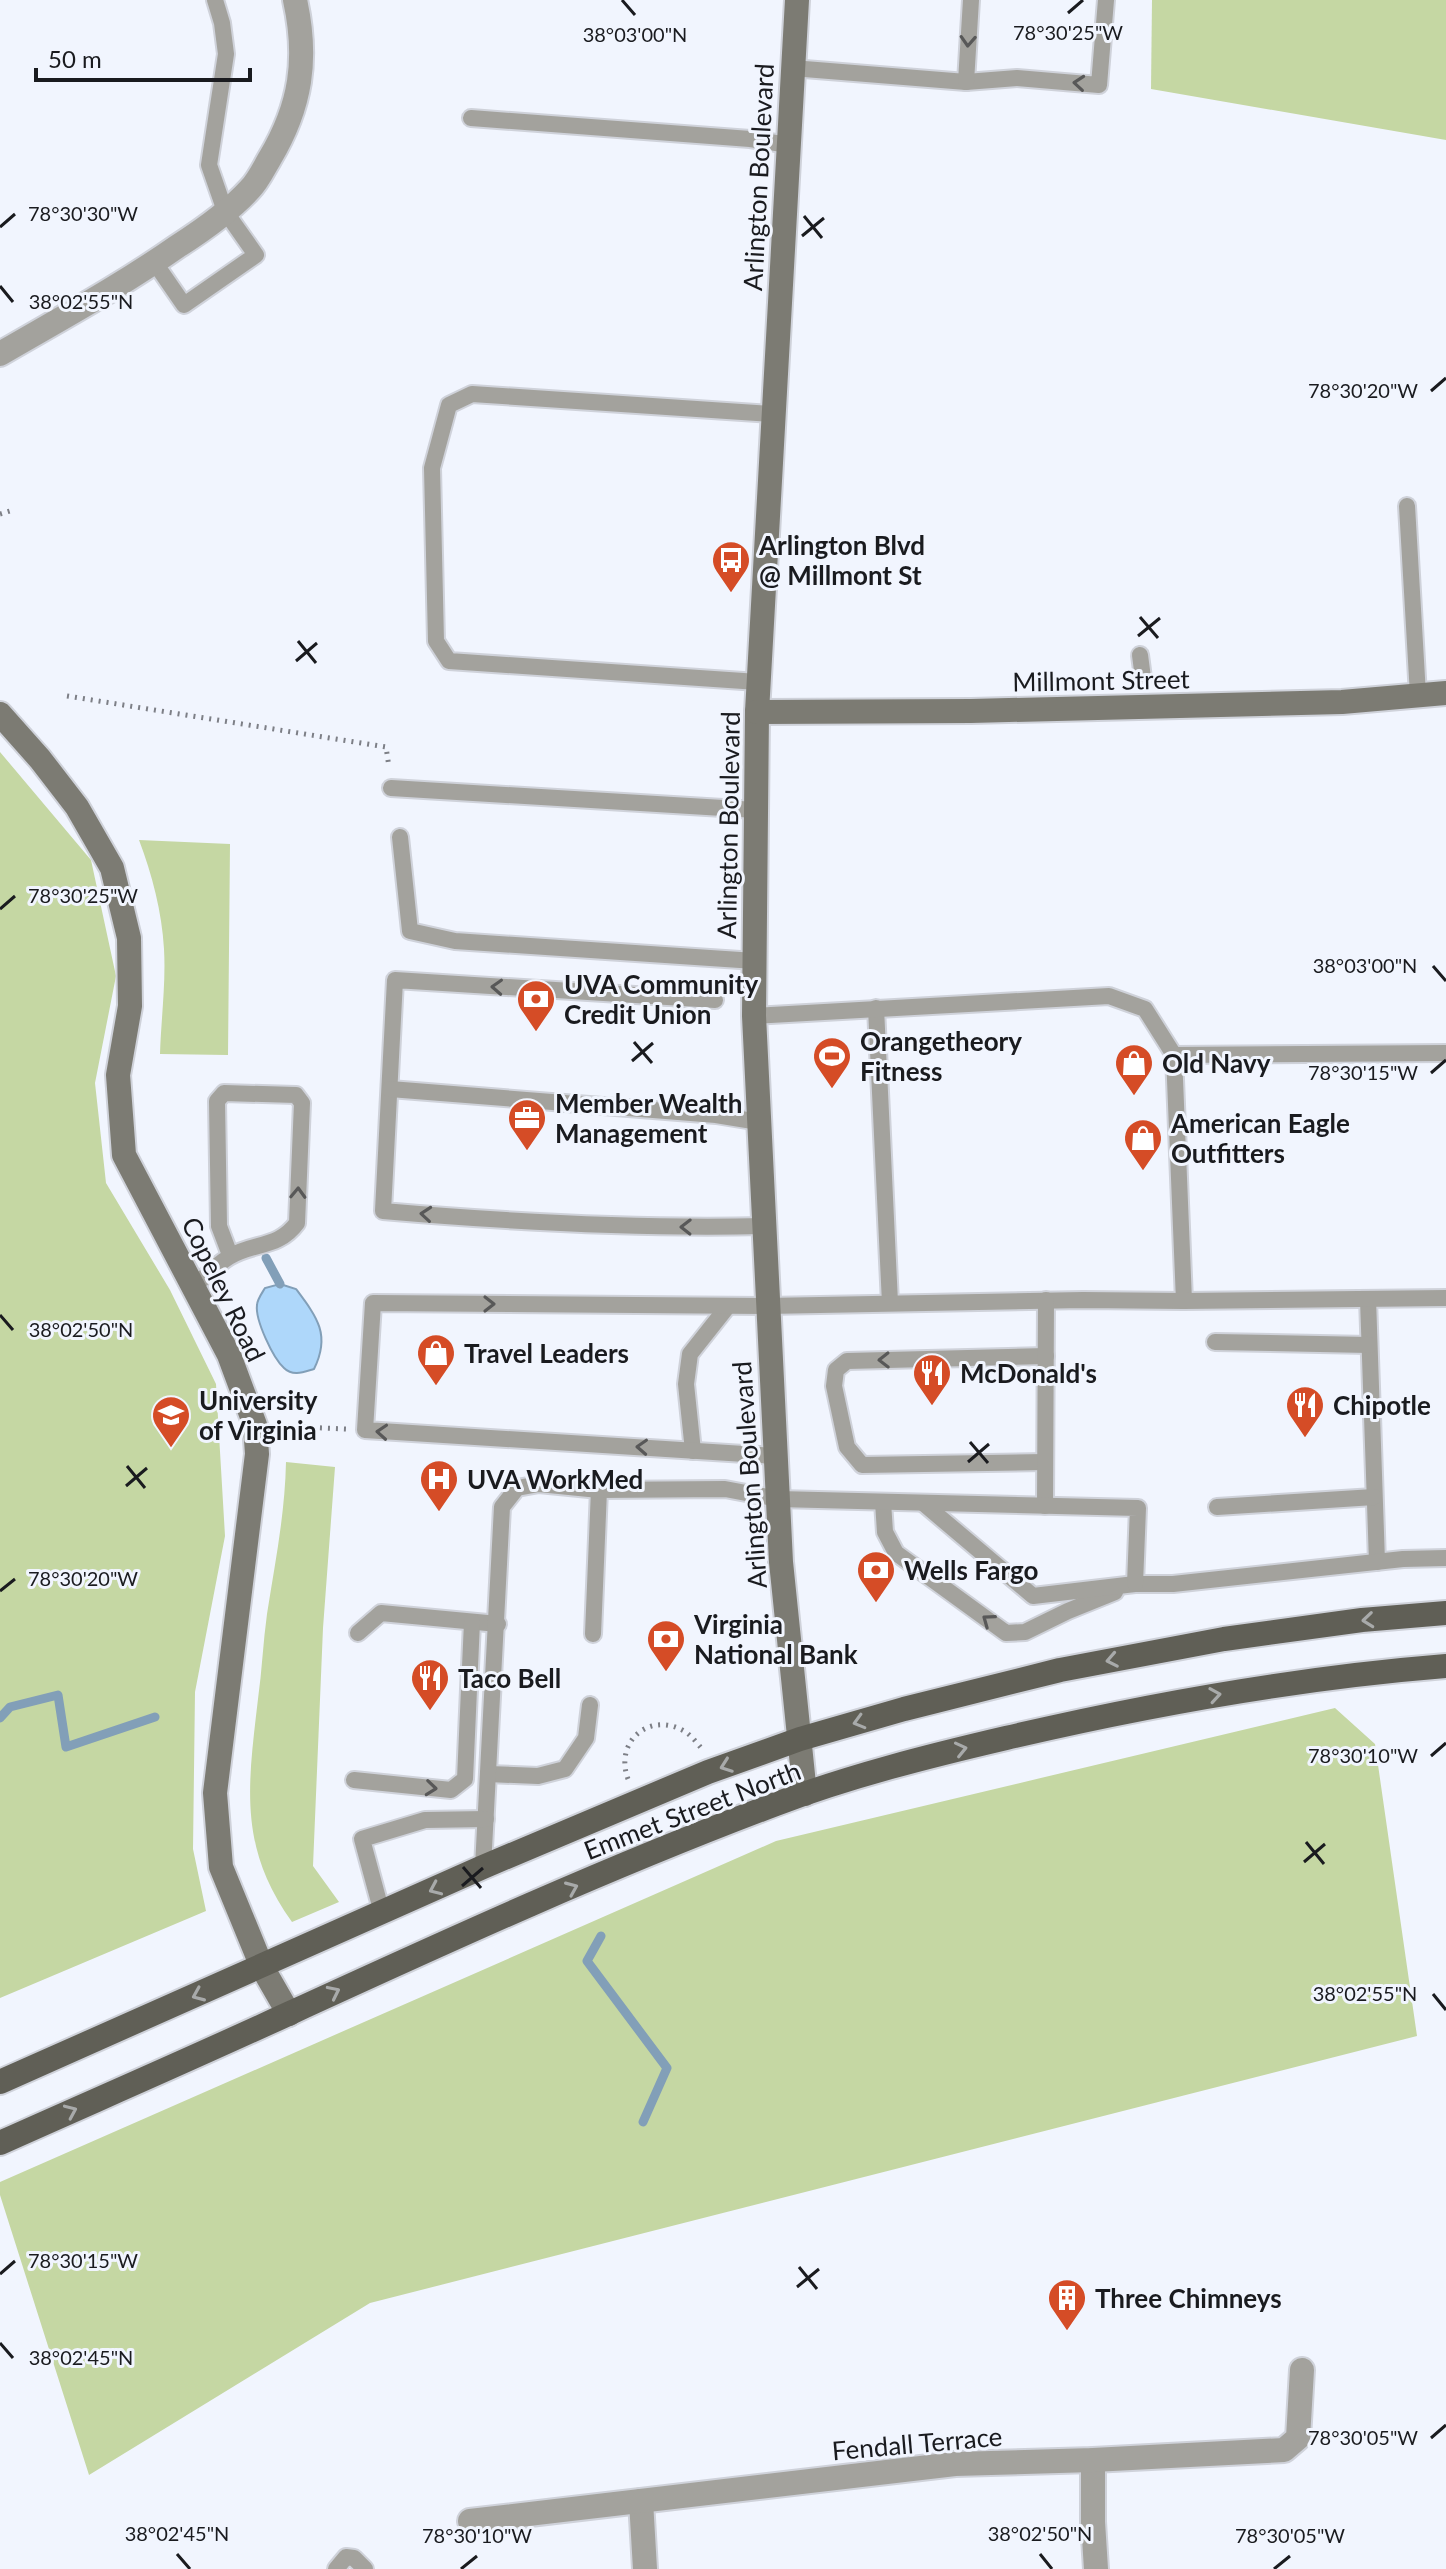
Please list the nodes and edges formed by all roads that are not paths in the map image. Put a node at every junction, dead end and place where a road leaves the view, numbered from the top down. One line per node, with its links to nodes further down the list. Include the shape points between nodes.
1 (215, 0): 10 (lane, via 226,54 209,165)
2 (295, 0): 10 (street, via 302,33 293,112 252,188)
3 (797, 0): 6 (street, Arlington Boulevard)
4 (971, 0): 7 (lane, one-way to 7)
5 (1106, 0): 7 (lane, one-way to 7, via 1099,85 1017,78)
6 (792, 68): 7 (lane); 9 (street, Arlington Boulevard)
7 (966, 82)
8 (471, 118): 9 (lane)
9 (789, 145): 13 (street, Arlington Boulevard)
10 (225, 211): 11 (street); 11 (lane, via 256,255 184,305)
11 (155, 263): 12 (street)
12 (0, 354)
13 (773, 414): 17 (street, Arlington Boulevard); 17 (lane, via 472,394 449,405 432,468 436,641 449,661)
14 (1407, 506): 19 (lane)
15 (1140, 655): 16 (lane)
16 (1143, 678)
17 (758, 682): 20 (street, Arlington Boulevard)
18 (1446, 693): 19 (street, Millmont Street)
19 (1418, 695): 20 (street, Millmont Street, via 1342,702)
20 (757, 712): 23 (street, Arlington Boulevard)
21 (0, 714): 35 (street, Copeley Road, via 77,807 112,868 129,938 130,1006 118,1075 124,1155)
22 (391, 788): 23 (lane)
23 (756, 810): 25 (street, Arlington Boulevard)
24 (400, 837): 25 (lane, via 410,931 455,941)
25 (755, 961): 28 (street, Arlington Boulevard)
26 (715, 1000): 31 (lane, one-way to 31, via 395,980)
27 (876, 1008): 28 (lane); 30 (lane, via 1109,996 1145,1009); 40 (lane)
28 (754, 1016): 32 (street, Arlington Boulevard)
29 (1446, 1053): 30 (lane)
30 (1174, 1055): 39 (lane)
31 (390, 1089): 32 (lane); 33 (lane, one-way to 31, via 508,1222 383,1211)
32 (759, 1122): 33 (street, Arlington Boulevard)
33 (764, 1226): 42 (street, Arlington Boulevard)
34 (230, 1255): 34 (lane, one-way to 34, via 280,1240 297,1223 302,1103 296,1095 224,1093 217,1101 219,1226); 35 (lane)
35 (194, 1286): 73 (street, Copeley Road, via 229,1355 255,1425 257,1454 215,1793 221,1867)
36 (1446, 1298): 37 (lane)
37 (1368, 1299): 39 (lane); 44 (lane)
38 (1046, 1300): 39 (lane); 40 (lane); 45 (lane)
39 (1184, 1301)
40 (890, 1303): 42 (lane)
41 (728, 1306): 42 (lane); 46 (lane, via 690,1354 686,1384); 46 (lane, one-way to 41, via 365,1430 373,1303)
42 (767, 1306): 47 (street, Arlington Boulevard)
43 (1215, 1342): 44 (lane)
44 (1369, 1345): 50 (lane)
45 (1046, 1356): 48 (lane); 48 (lane, one-way to 48, via 847,1361 836,1370 834,1386 847,1447 862,1465)
46 (693, 1451): 47 (lane)
47 (775, 1456): 51 (street, Arlington Boulevard)
48 (1045, 1462): 54 (lane)
49 (599, 1490): 51 (lane, via 725,1489); 61 (lane, via 539,1484 517,1488 502,1507); 63 (lane)
50 (1374, 1497): 55 (lane); 57 (lane)
51 (778, 1499): 52 (lane); 66 (street, Arlington Boulevard)
52 (883, 1502): 53 (lane); 58 (lane, one-way to 52, via 1025,1632 1006,1633 896,1553 885,1532)
53 (923, 1503): 54 (lane); 58 (lane, via 1033,1596)
54 (1045, 1506): 58 (lane, via 1138,1508)
55 (1217, 1507)
56 (1446, 1558): 57 (lane)
57 (1377, 1562): 58 (lane)
58 (1135, 1584)
59 (1446, 1613): 66 (main road, Emmet Street North, one-way to 66, via 1224,1639 1060,1670)
60 (472, 1622): 61 (lane); 62 (lane, via 381,1613); 68 (lane, one-way to 60, via 451,1790 465,1779)
61 (498, 1624): 67 (lane)
62 (358, 1633)
63 (593, 1634)
64 (1446, 1666): 69 (main road, Emmet Street North, one-way to 64, via 927,1757 1084,1719 1305,1681)
65 (590, 1705): 67 (lane, via 586,1738 565,1769 538,1776)
66 (800, 1739): 69 (street, Arlington Boulevard); 71 (main road, Emmet Street North, one-way to 71)
67 (488, 1774): 70 (lane)
68 (354, 1780)
69 (805, 1794): 74 (main road, Emmet Street North, one-way to 69, via 667,1847)
70 (486, 1819): 71 (lane); 72 (lane, via 425,1820 358,1834)
71 (483, 1867): 72 (main road, Emmet Street North, one-way to 72)
72 (382, 1913): 73 (main road, Emmet Street North)
73 (262, 1967): 74 (street, Copeley Road); 75 (main road, Emmet Street North, one-way to 75)
74 (289, 2014): 76 (main road, Emmet Street North, one-way to 74)
75 (0, 2082)
76 (0, 2143)
77 (1302, 2370): 78 (street, Fendall Terrace, via 1298,2438 1284,2450)
78 (1093, 2460): 79 (street, Fendall Terrace, via 955,2464); 84 (street)
79 (641, 2501): 80 (street, Fendall Terrace); 83 (street)
80 (470, 2521)
81 (336, 2569): 82 (lane, via 346,2557)
82 (365, 2569)
83 (645, 2569)
84 (1096, 2569)

